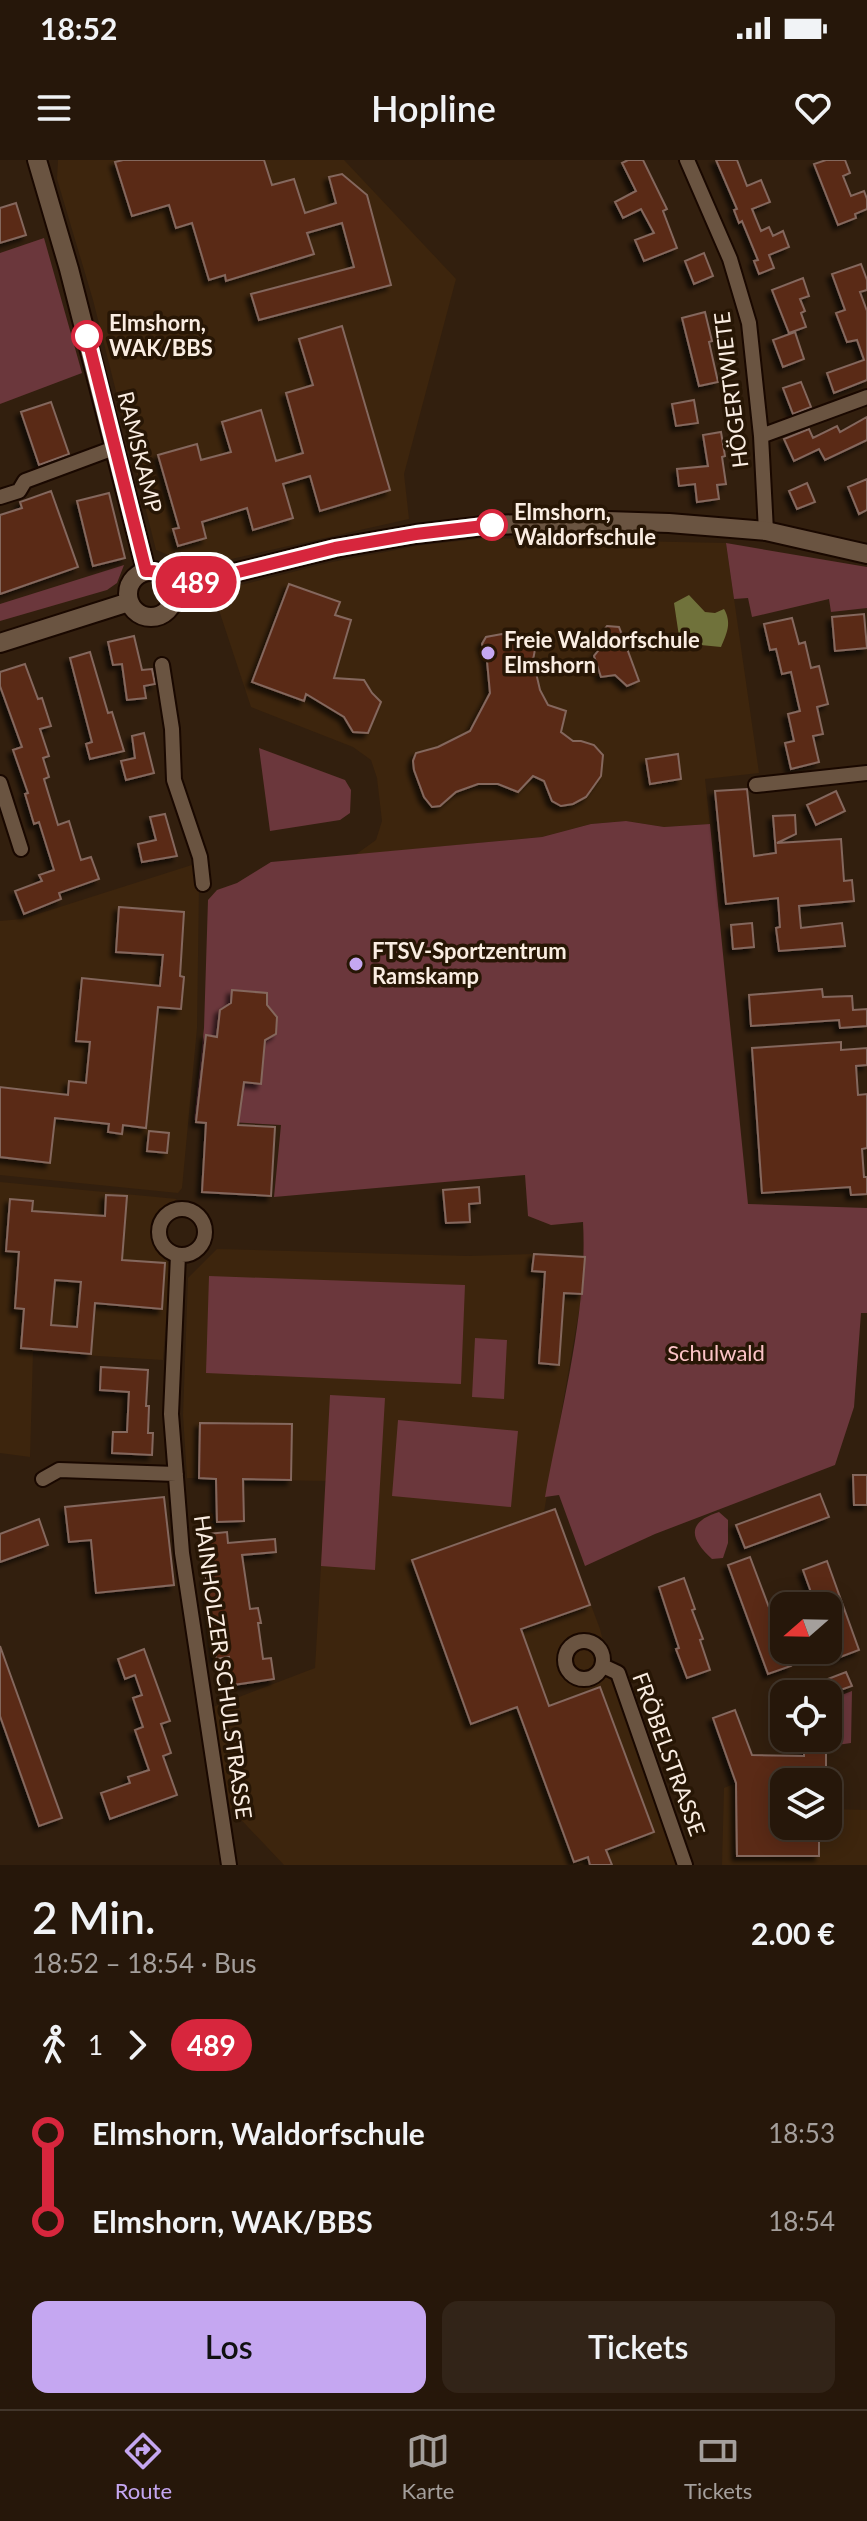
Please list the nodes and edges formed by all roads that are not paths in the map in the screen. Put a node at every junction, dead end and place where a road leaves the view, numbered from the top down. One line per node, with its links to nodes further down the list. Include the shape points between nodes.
1 (37, 160): 5 (street, RAMSKAMP)
2 (687, 160): 4 (street, HÖGERTWIETE, via 739,284 749,323)
3 (867, 397): 4 (street)
4 (761, 436): 7 (street, HÖGERTWIETE)
5 (114, 448): 6 (street, via 25,481 19,491); 9 (street, RAMSKAMP)
6 (0, 497)
7 (766, 531): 8 (street); 10 (street, via 607,521 492,525 335,548)
8 (867, 554)
9 (146, 571): 10 (street, via 166,576); 11 (street, via 129,587)
10 (173, 588): 11 (street, via 173,603 156,617 140,615)
11 (129, 602): 12 (street)
12 (0, 643)
13 (162, 665): 18 (street, via 174,780 200,857)
14 (867, 773): 16 (street)
15 (0, 783): 17 (street)
16 (756, 785)
17 (21, 849)
18 (203, 884)
19 (178, 1255): 20 (street, HAINHOLZER SCHULSTRASSE, via 171,1414)
20 (176, 1474): 21 (street, via 59,1470); 23 (street, HAINHOLZER SCHULSTRASSE, via 187,1594)
21 (43, 1479)
22 (603, 1666): 24 (street, FRÖBELSTRASSE, via 618,1673)
23 (229, 1865)
24 (685, 1865)

